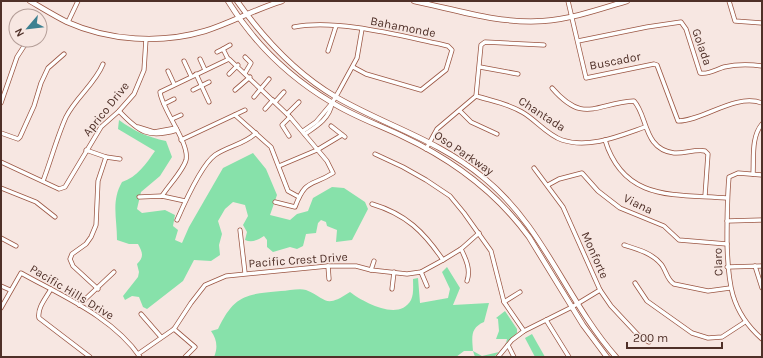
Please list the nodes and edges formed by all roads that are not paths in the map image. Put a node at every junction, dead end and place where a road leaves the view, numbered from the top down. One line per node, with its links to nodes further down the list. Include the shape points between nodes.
1 (30, 1): 13 (main road)
2 (78, 1): 13 (street)
3 (228, 1): 11 (main road, Oso Parkway)
4 (236, 1): 10 (main road, Oso Parkway)
5 (282, 1): 10 (main road)
6 (414, 1): 12 (main road, via 499,20 544,21)
7 (568, 1): 12 (street, Buscador)
8 (626, 1): 12 (main road)
9 (729, 1): 14 (street, via 735,21)
10 (246, 14): 11 (main road); 55 (main road, Oso Parkway, via 282,56)
11 (239, 17): 18 (main road, via 189,35); 61 (main road, Oso Parkway, via 278,62)
12 (573, 17): 19 (street, Buscador)
13 (68, 22): 18 (main road, via 123,38)
14 (762, 23)
15 (336, 26): 16 (street, Bahamonde, via 310,24); 17 (street, Bahamonde); 24 (street)
16 (294, 27)
17 (362, 29): 33 (street); 33 (street, Bahamonde, via 450,48 451,58 446,70 423,89 418,90 366,74)
18 (146, 39): 66 (street, Aprico Drive, via 144,70 128,102)
19 (578, 42): 34 (street, Golada, via 681,22 686,29 700,73 744,64); 63 (street, Buscador, via 585,76 588,78 657,65 678,121 733,104 749,101)
20 (230, 45): 23 (street)
21 (544, 45): 35 (street, via 484,42 481,45)
22 (23, 48): 60 (street, via 17,57)
23 (223, 49): 25 (street); 29 (street)
24 (328, 51)
25 (217, 52)
26 (64, 54): 79 (street, via 48,68 20,137 18,139)
27 (245, 57): 38 (street, via 251,63)
28 (200, 59): 36 (street)
29 (228, 59): 32 (street); 36 (street)
30 (184, 61): 42 (street)
31 (103, 64): 97 (street, via 98,75 66,116)
32 (238, 65): 38 (street); 40 (street)
33 (353, 66): 55 (street)
34 (762, 66)
35 (480, 67): 41 (street); 53 (street)
36 (205, 70): 39 (street)
37 (168, 71): 46 (street)
38 (245, 73): 43 (street)
39 (196, 74): 42 (street); 47 (street)
40 (229, 74)
41 (518, 74)
42 (190, 76): 46 (street)
43 (250, 77): 48 (street); 51 (street)
44 (269, 80): 48 (street)
45 (209, 82): 47 (street)
46 (174, 84): 62 (street, via 160,92)
47 (201, 86): 50 (street); 58 (street)
48 (262, 88): 54 (street); 57 (street)
49 (552, 88): 76 (street, via 569,105 582,109 634,100)
50 (193, 90)
51 (236, 90)
52 (284, 92): 57 (street)
53 (476, 96): 67 (street); 84 (street, Chantada, via 517,109 560,139 573,142)
54 (254, 97)
55 (336, 97): 61 (street); 85 (main road, Oso Parkway)
56 (174, 99): 62 (street)
57 (274, 101): 64 (street); 70 (street)
58 (209, 102)
59 (299, 102): 70 (street)
60 (1, 103)
61 (332, 103): 78 (street, via 319,121); 86 (main road, Oso Parkway)
62 (164, 104): 71 (street)
63 (762, 104)
64 (266, 109)
65 (245, 110): 69 (street)
66 (119, 111): 77 (street, via 137,127 154,133); 87 (street, Aprico Drive, via 101,127)
67 (460, 111): 81 (street, via 471,122); 85 (street, via 437,129)
68 (181, 114): 71 (street)
69 (235, 115): 80 (street); 83 (street)
70 (289, 115): 74 (street); 78 (street)
71 (172, 119): 77 (street)
72 (278, 121): 74 (street)
73 (762, 124): 95 (street, via 758,128 754,144)
74 (282, 125): 82 (street)
75 (331, 126): 88 (street, via 344,136)
76 (644, 127): 84 (street, Chantada); 101 (street, via 657,145 668,152 707,152)
77 (176, 129): 83 (street)
78 (304, 132): 88 (street)
79 (1, 133)
80 (256, 133): 93 (street, via 271,147); 105 (street, via 214,156)
81 (497, 134)
82 (289, 136)
83 (181, 140): 100 (street, via 186,160)
84 (605, 140): 101 (street, via 608,153 624,176 648,190)
85 (430, 142): 86 (street); 144 (main road, Oso Parkway, via 484,178 522,215)
86 (426, 149): 146 (main road, Oso Parkway, via 465,173 491,194 521,225)
87 (86, 150): 90 (street); 97 (street, Aprico Drive, via 65,187 60,189)
88 (317, 150): 93 (street); 102 (street, via 333,173 308,185)
89 (375, 154): 113 (street, via 403,167 450,196)
90 (106, 157): 91 (street); 139 (street, via 98,181 96,225 86,244 72,254 70,259 73,266)
91 (120, 159)
92 (1, 162): 97 (street)
93 (279, 166): 102 (street, via 288,191)
94 (534, 168): 98 (street, Monforte)
95 (753, 174): 96 (street); 104 (street, Claro, via 732,174 729,177)
96 (762, 175)
97 (43, 181)
98 (548, 185): 115 (street, Viana, via 582,173 598,191 620,208 664,226 679,240); 141 (street, Monforte, via 563,207)
99 (1, 188): 108 (street, via 36,202)
100 (162, 196): 103 (street); 105 (street)
101 (705, 196): 104 (street)
102 (299, 197): 106 (street, via 295,207)
103 (139, 198)
104 (727, 198): 111 (street, Claro)
105 (185, 201): 109 (street)
106 (275, 202)
107 (372, 204): 119 (street, via 390,209 410,222 429,240)
108 (55, 217)
109 (177, 220)
110 (762, 220): 111 (street)
111 (727, 221): 115 (street, Claro)
112 (240, 230): 129 (street)
113 (479, 233): 118 (street, Pacific Crest Drive); 143 (street, via 492,251)
114 (1, 238): 117 (street)
115 (727, 244): 124 (street, Claro)
116 (624, 245): 136 (street, via 657,260 670,282 674,284 708,291)
117 (16, 246)
118 (461, 249): 119 (street, Pacific Crest Drive); 131 (street, via 469,275)
119 (443, 260): 128 (street, Pacific Crest Drive)
120 (374, 261): 125 (street)
121 (328, 266): 125 (street, Pacific Crest Drive, via 356,266); 129 (street, Pacific Crest Drive); 130 (street)
122 (755, 266): 123 (street); 124 (street); 137 (street)
123 (762, 266)
124 (727, 267): 136 (street, Claro)
125 (371, 270): 127 (street, Pacific Crest Drive)
126 (114, 272): 139 (street)
127 (394, 272): 128 (street, Pacific Crest Drive); 135 (street)
128 (421, 272): 134 (street)
129 (245, 274): 151 (street, Pacific Crest Drive, via 226,276 205,285)
130 (329, 279)
131 (467, 281)
132 (636, 283): 150 (street, via 647,301 692,333 703,337 722,337)
133 (1, 286): 140 (street)
134 (427, 286)
135 (392, 288)
136 (730, 288): 150 (street, Claro)
137 (762, 288)
138 (51, 289): 140 (street, Pacific Hills Drive, via 21,273); 145 (street, Pacific Hills Drive); 158 (street, via 41,305 39,318)
139 (98, 289): 145 (street)
140 (10, 290): 147 (street, Pacific Hills Drive)
141 (600, 290): 144 (street); 155 (street, Monforte, via 640,337)
142 (520, 292): 143 (street)
143 (504, 302): 152 (street)
144 (578, 304): 146 (street); 164 (main road, Oso Parkway)
145 (79, 305): 157 (street, Pacific Hills Drive, via 115,329)
146 (572, 307): 149 (street); 163 (main road, Oso Parkway)
147 (1, 308)
148 (141, 314): 153 (street)
149 (546, 320): 152 (street); 162 (street)
150 (746, 322): 154 (street, Claro)
151 (174, 329): 153 (street, Pacific Crest Drive); 159 (street, via 195,347)
152 (524, 331): 156 (street)
153 (161, 337): 157 (street, Pacific Crest Drive)
154 (762, 339)
155 (649, 342)
156 (508, 346): 160 (street); 161 (street)
157 (139, 355)
158 (90, 357)
159 (185, 357)
160 (498, 357)
161 (514, 357)
162 (569, 357)
163 (607, 357)
164 (616, 357)

